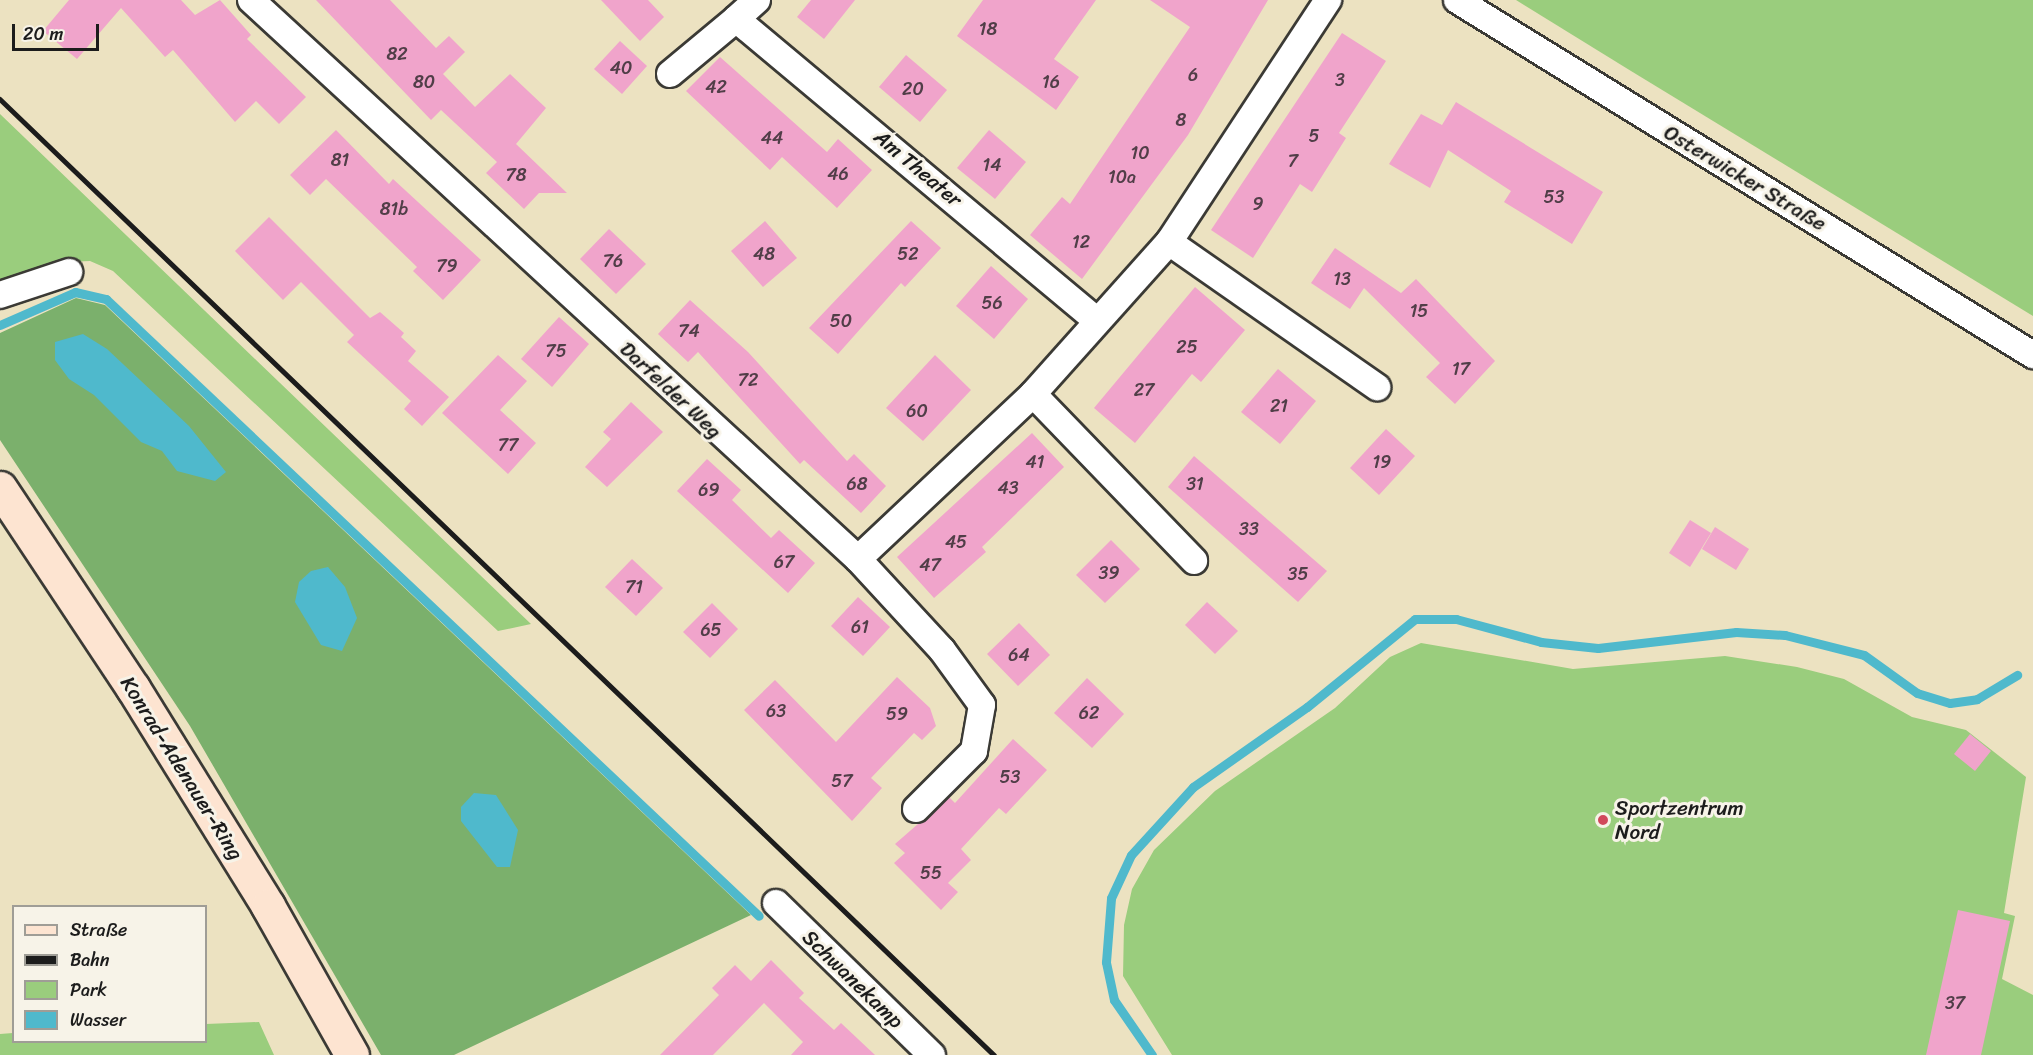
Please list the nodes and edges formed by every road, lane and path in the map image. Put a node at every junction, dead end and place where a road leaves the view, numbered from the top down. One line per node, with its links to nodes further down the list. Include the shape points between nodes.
1 (251, 0): 15 (street, Darfelder Weg)
2 (757, 0): 5 (street)
3 (1328, 0): 7 (street)
4 (1457, 0): 11 (street, Osterwicker Straße)
5 (736, 19): 6 (street); 10 (street, Am Theater)
6 (670, 74)
7 (1169, 242): 10 (street); 12 (street)
8 (69, 272): 9 (street)
9 (0, 295)
10 (1096, 320): 13 (street)
11 (2033, 355)
12 (1377, 387)
13 (1033, 394): 15 (street); 16 (street)
14 (0, 488): 19 (main road, Konrad-Adenauer-Ring, via 133,688 268,906)
15 (858, 559): 17 (street, Darfelder Weg, via 942,650 982,705 974,751)
16 (1194, 561)
17 (916, 809)
18 (776, 903): 20 (street, Schwanekamp)
19 (352, 1055)
20 (932, 1055)

